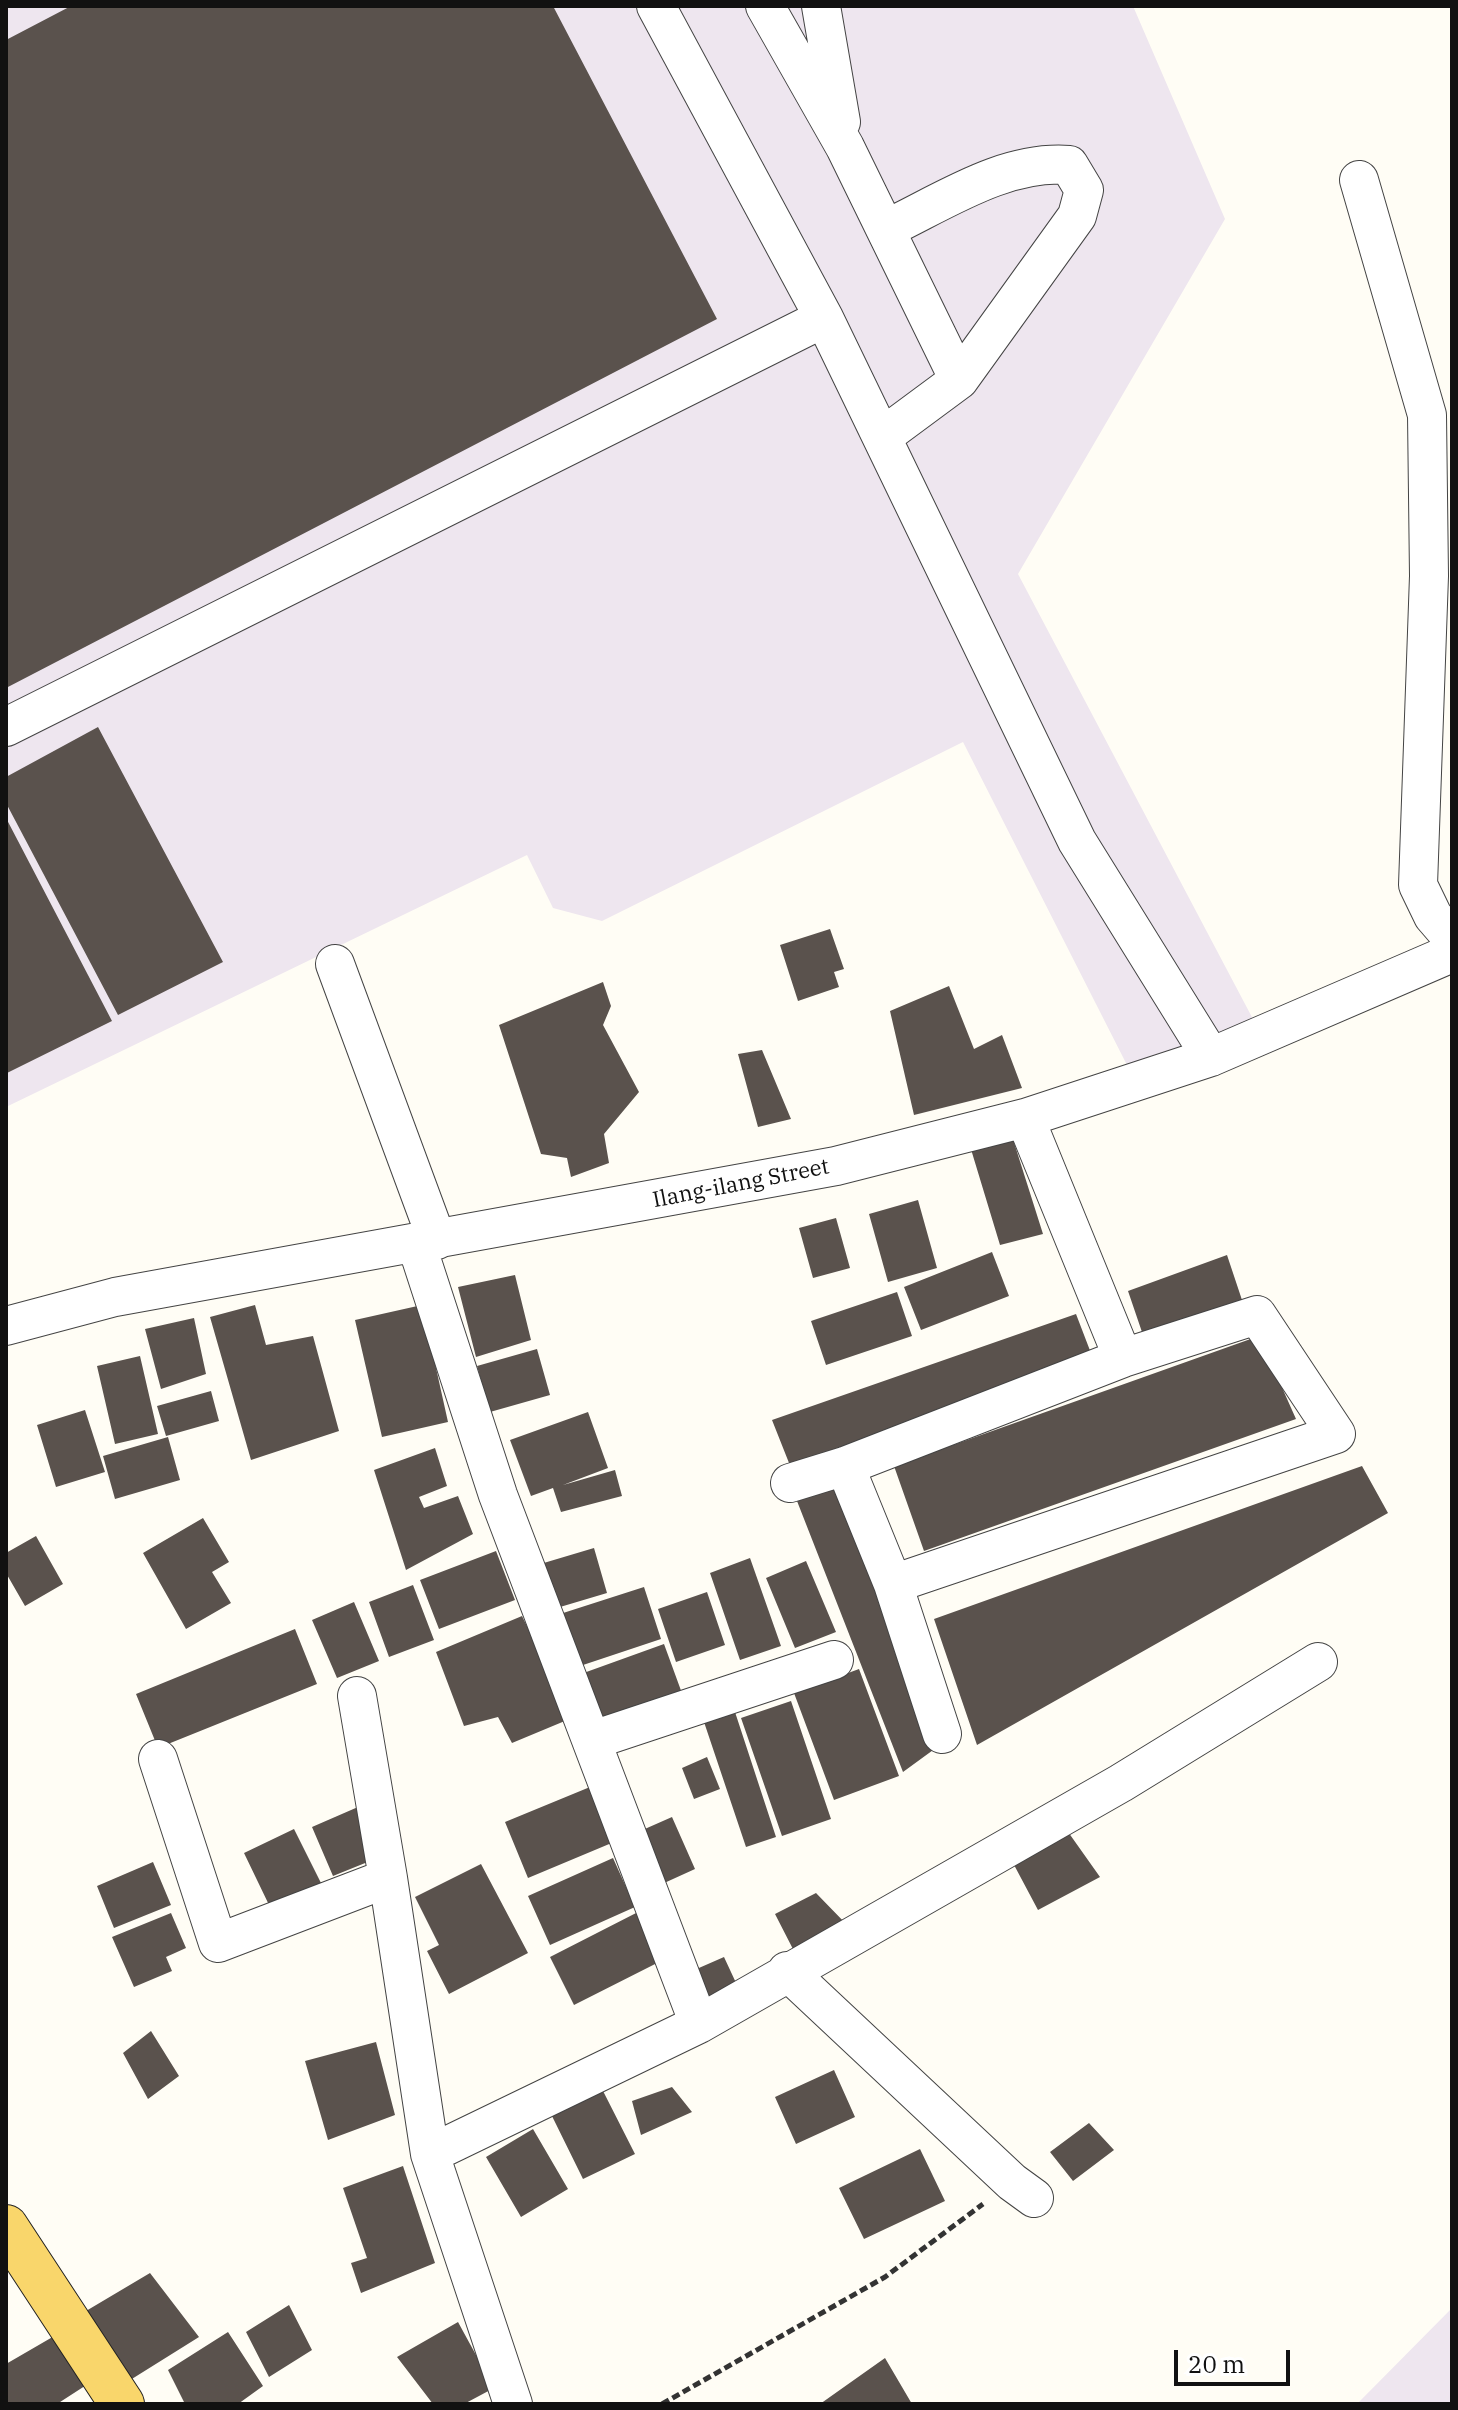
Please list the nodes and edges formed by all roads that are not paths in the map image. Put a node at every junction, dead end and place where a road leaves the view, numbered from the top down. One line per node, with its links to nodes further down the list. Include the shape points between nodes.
1 (656, 6): 7 (street)
2 (765, 6): 4 (street)
3 (821, 6): 4 (street)
4 (845, 147): 6 (street)
5 (1359, 180): 11 (street, via 1427,415 1429,576 1418,885 1433,916)
6 (886, 229): 8 (street); 8 (street, via 998,176 1039,163 1069,165 1084,190 1077,216)
7 (824, 318): 9 (street); 10 (street)
8 (959, 380): 9 (street)
9 (882, 437): 14 (street, via 1077,841)
10 (6, 727)
11 (1452, 938)
12 (1452, 953): 14 (street, Ilang-ilang Street)
13 (335, 964): 16 (street)
14 (1211, 1057): 15 (street, Ilang-ilang Street)
15 (1025, 1118): 16 (street, Ilang-ilang Street, via 836,1166); 18 (street)
16 (426, 1241): 17 (street, Ilang-ilang Street, via 115,1297); 26 (street, via 498,1495)
17 (6, 1326)
18 (1123, 1358): 19 (street); 21 (street, via 1257,1315 1336,1434)
19 (845, 1466): 20 (street); 21 (street)
20 (790, 1483)
21 (893, 1584): 25 (street)
22 (834, 1660): 26 (street)
23 (1318, 1662): 29 (street, via 1121,1783)
24 (357, 1696): 28 (street)
25 (942, 1734)
26 (593, 1740): 30 (street)
27 (158, 1759): 28 (street, via 218,1943)
28 (388, 1878): 31 (street)
29 (787, 1971): 30 (street); 32 (street)
30 (699, 2024): 31 (street)
31 (430, 2154): 35 (street)
32 (1023, 2190)
33 (6, 2227): 34 (main road)
34 (122, 2404)
35 (513, 2404)

